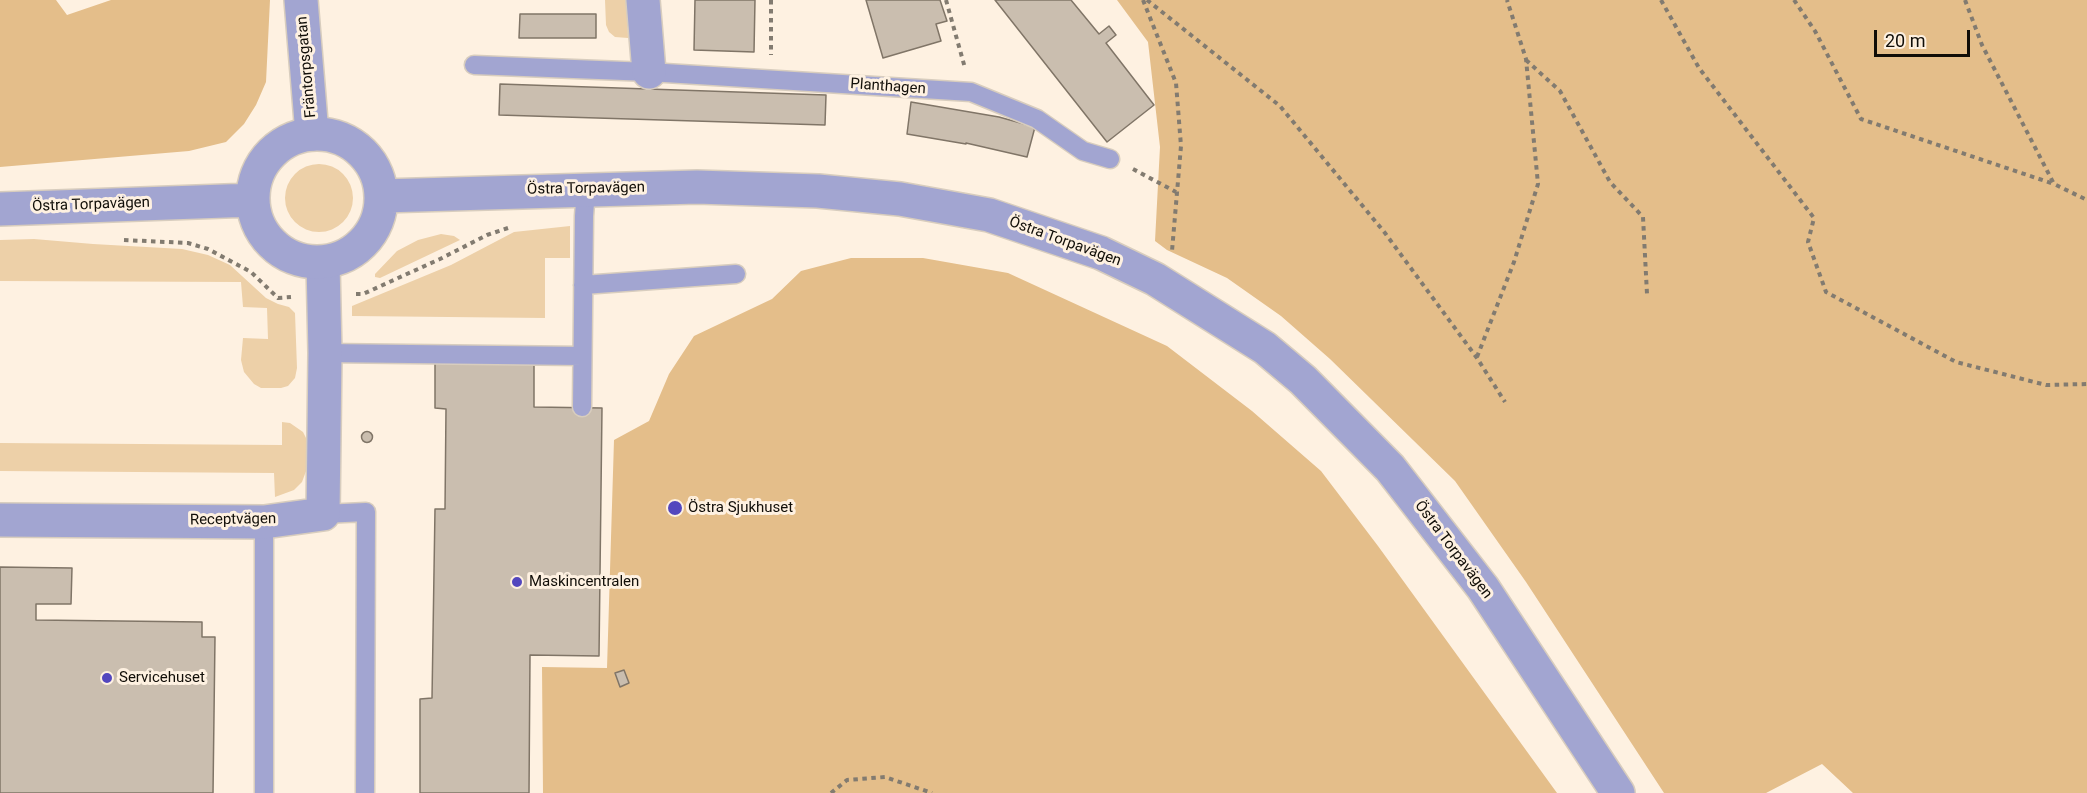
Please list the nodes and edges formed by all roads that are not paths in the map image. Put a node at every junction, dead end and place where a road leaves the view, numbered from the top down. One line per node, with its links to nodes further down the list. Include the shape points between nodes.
1 (301, 0): 5 (street, Fräntorpsgatan)
2 (643, 0): 4 (street)
3 (474, 65): 4 (lane, Planthagen)
4 (650, 72): 6 (lane, Planthagen, via 971,92 1038,118 1083,151)
5 (312, 134): 8 (street, via 342,139 363,153 378,177); 9 (street, via 297,137 269,154 253,186)
6 (1110, 159)
7 (586, 189): 8 (street, Östra Torpavägen); 13 (lane); 22 (street, Östra Torpavägen, via 774,189 900,200 989,215 1101,252 1155,279 1265,348 1303,380 1390,468 1484,588)
8 (382, 196): 11 (street, via 378,217 362,243)
9 (253, 200): 10 (street, Östra Torpavägen); 11 (street, via 262,232 275,247 300,261)
10 (0, 209)
11 (323, 263): 14 (street)
12 (736, 274): 13 (lane)
13 (583, 285): 15 (lane)
14 (325, 353): 15 (lane); 17 (street)
15 (582, 357): 16 (lane)
16 (582, 407)
17 (322, 514): 19 (street, Receptvägen); 21 (lane, via 366,512)
18 (0, 520): 19 (street, Receptvägen)
19 (264, 522): 20 (lane)
20 (264, 793)
21 (365, 793)
22 (1618, 793)

